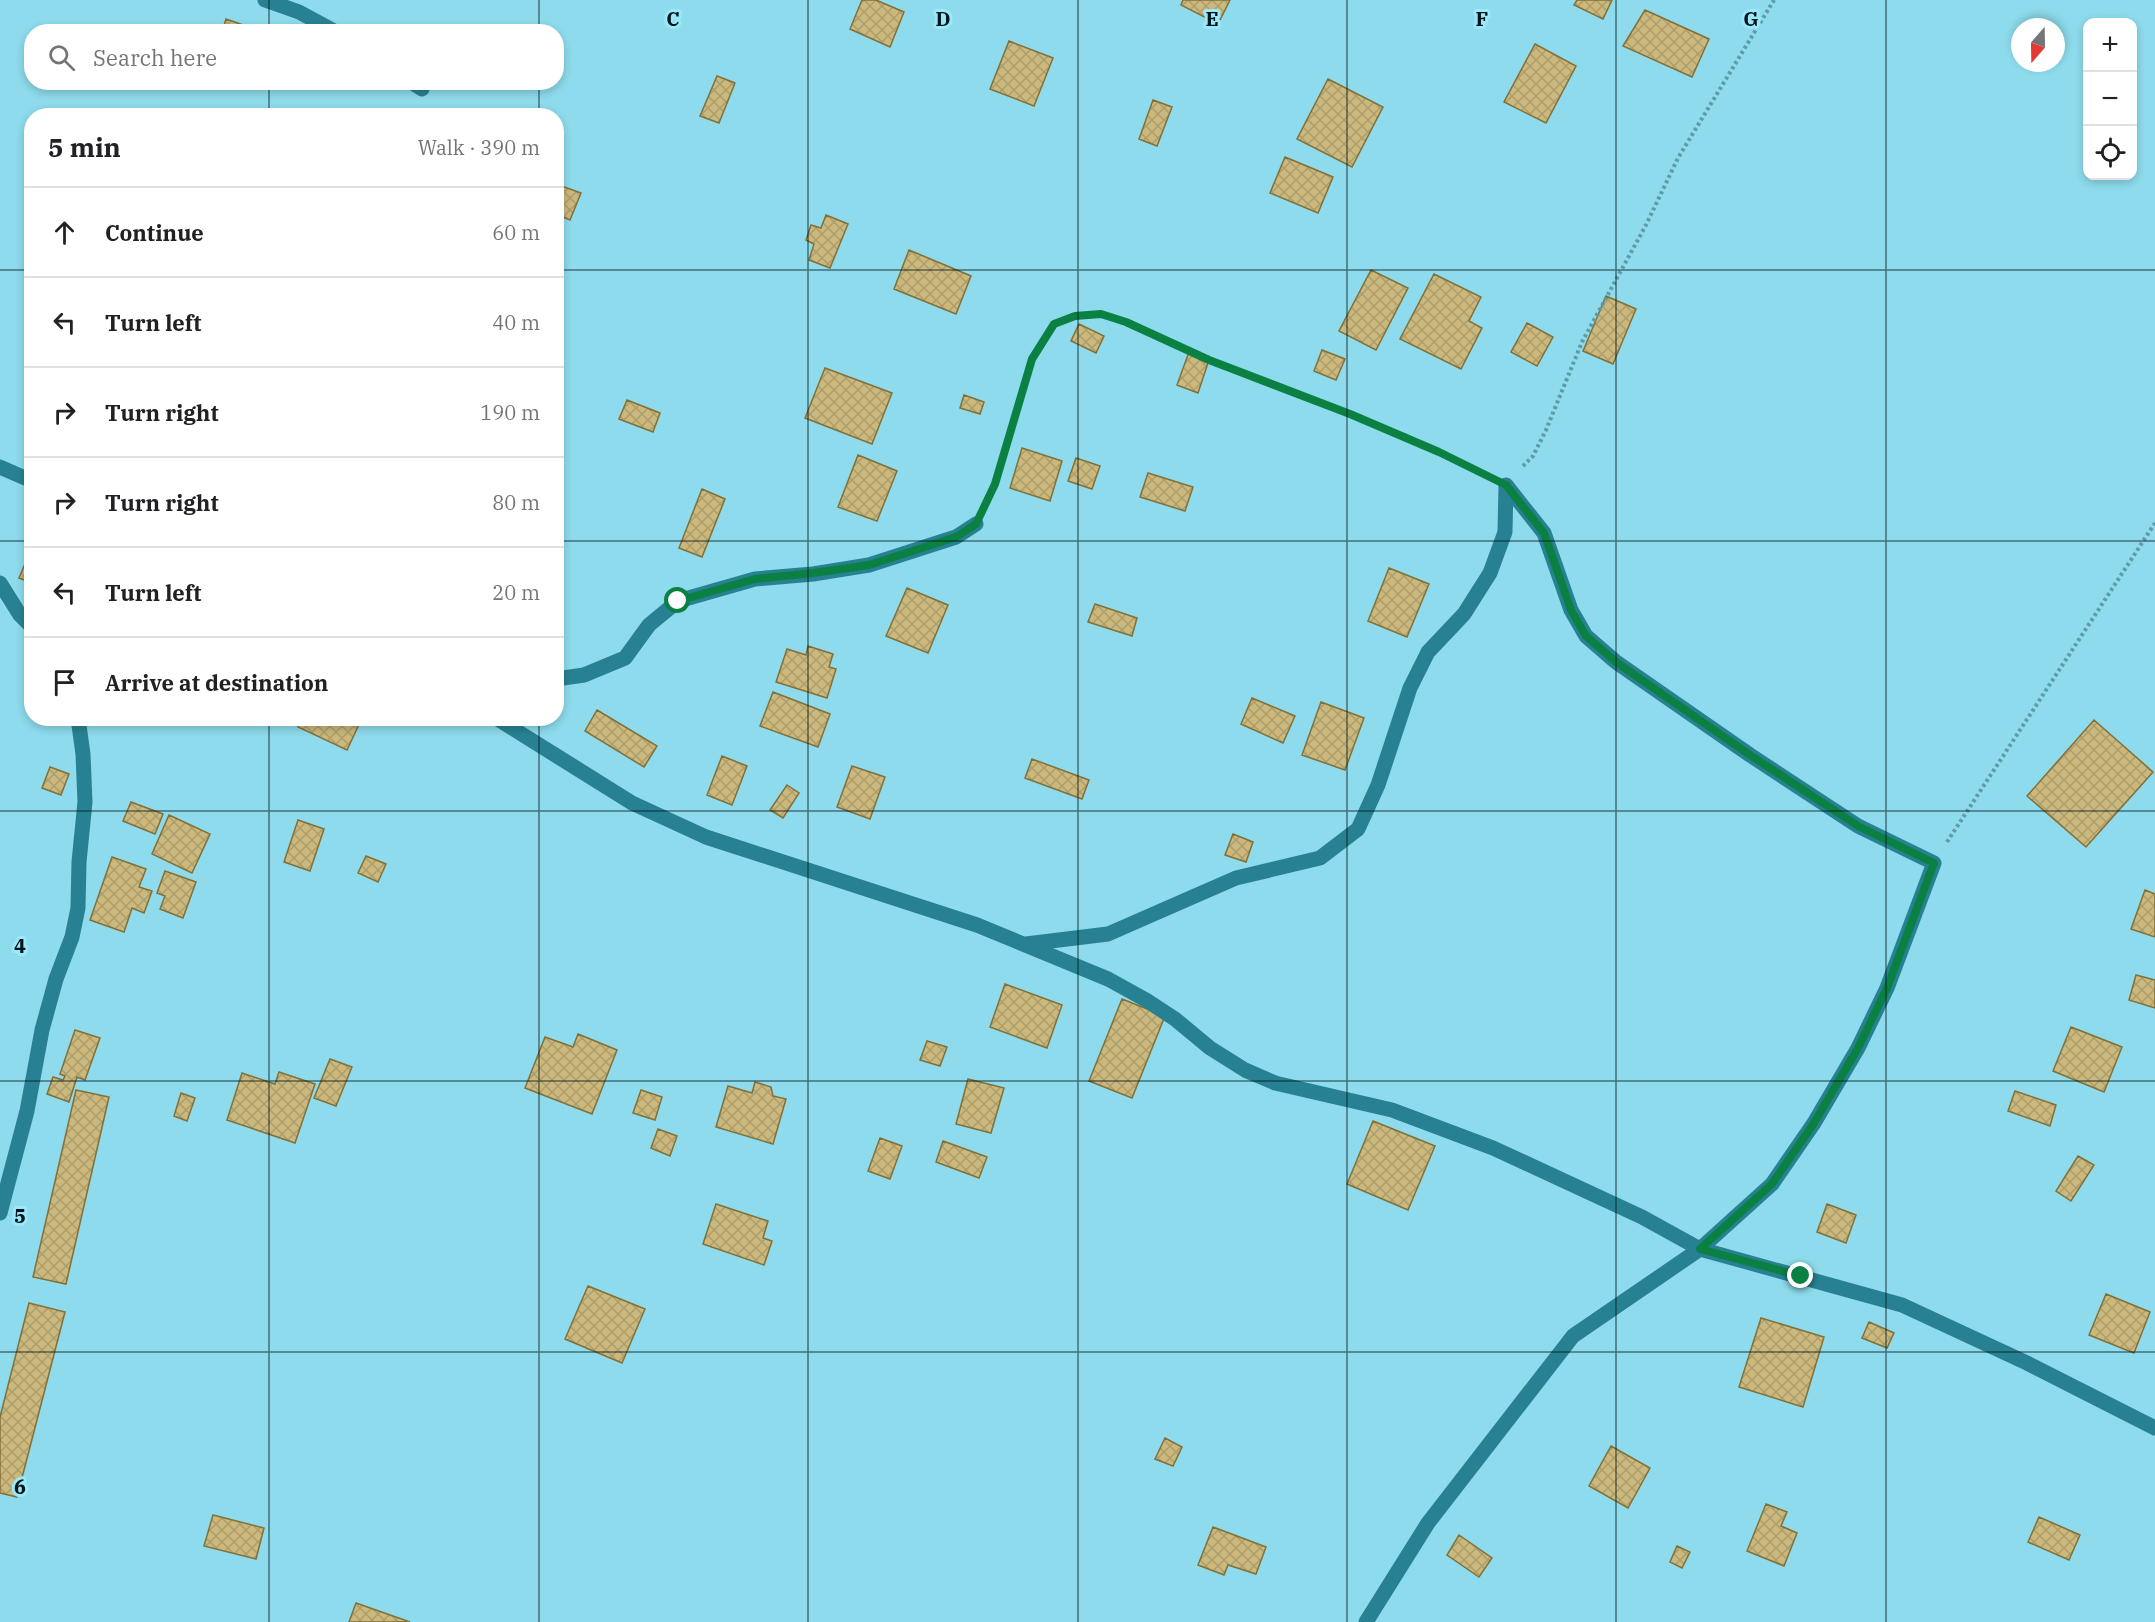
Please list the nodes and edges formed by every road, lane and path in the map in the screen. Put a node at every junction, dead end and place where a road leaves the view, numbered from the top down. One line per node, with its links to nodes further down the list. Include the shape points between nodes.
1 (265, 0): 3 (street)
2 (1774, 0): 6 (path, via 1678,158 1582,342 1533,456)
3 (321, 24)
4 (0, 467): 5 (street)
5 (24, 478)
6 (1506, 485): 8 (path, via 1350,414 1101,314 1075,316 1054,324 1032,359 995,484); 14 (street, via 1544,533 1571,610 1586,636 1673,702 1858,826); 15 (street, via 1505,532 1490,573 1464,615 1428,652 1410,688 1378,785 1358,829 1320,858 1236,878 1108,934)
7 (2155, 523): 14 (path)
8 (976, 524): 11 (street, via 956,537 869,565 755,579 678,601 649,625 625,658 584,675)
9 (0, 583): 10 (street)
10 (24, 619)
11 (564, 678)
12 (79, 726): 16 (street, via 85,802 78,908 42,1030 27,1111)
13 (509, 726): 15 (street, via 632,803 706,837 977,925)
14 (1934, 863): 17 (street, via 1887,988 1858,1048 1814,1123 1772,1184)
15 (1023, 944): 17 (street, via 1108,979 1146,1000 1245,1070 1275,1083 1392,1110 1493,1148 1642,1216)
16 (0, 1213)
17 (1700, 1249): 18 (street, via 1902,1305); 19 (street, via 1574,1336 1428,1522)
18 (2155, 1428)
19 (1366, 1622)

